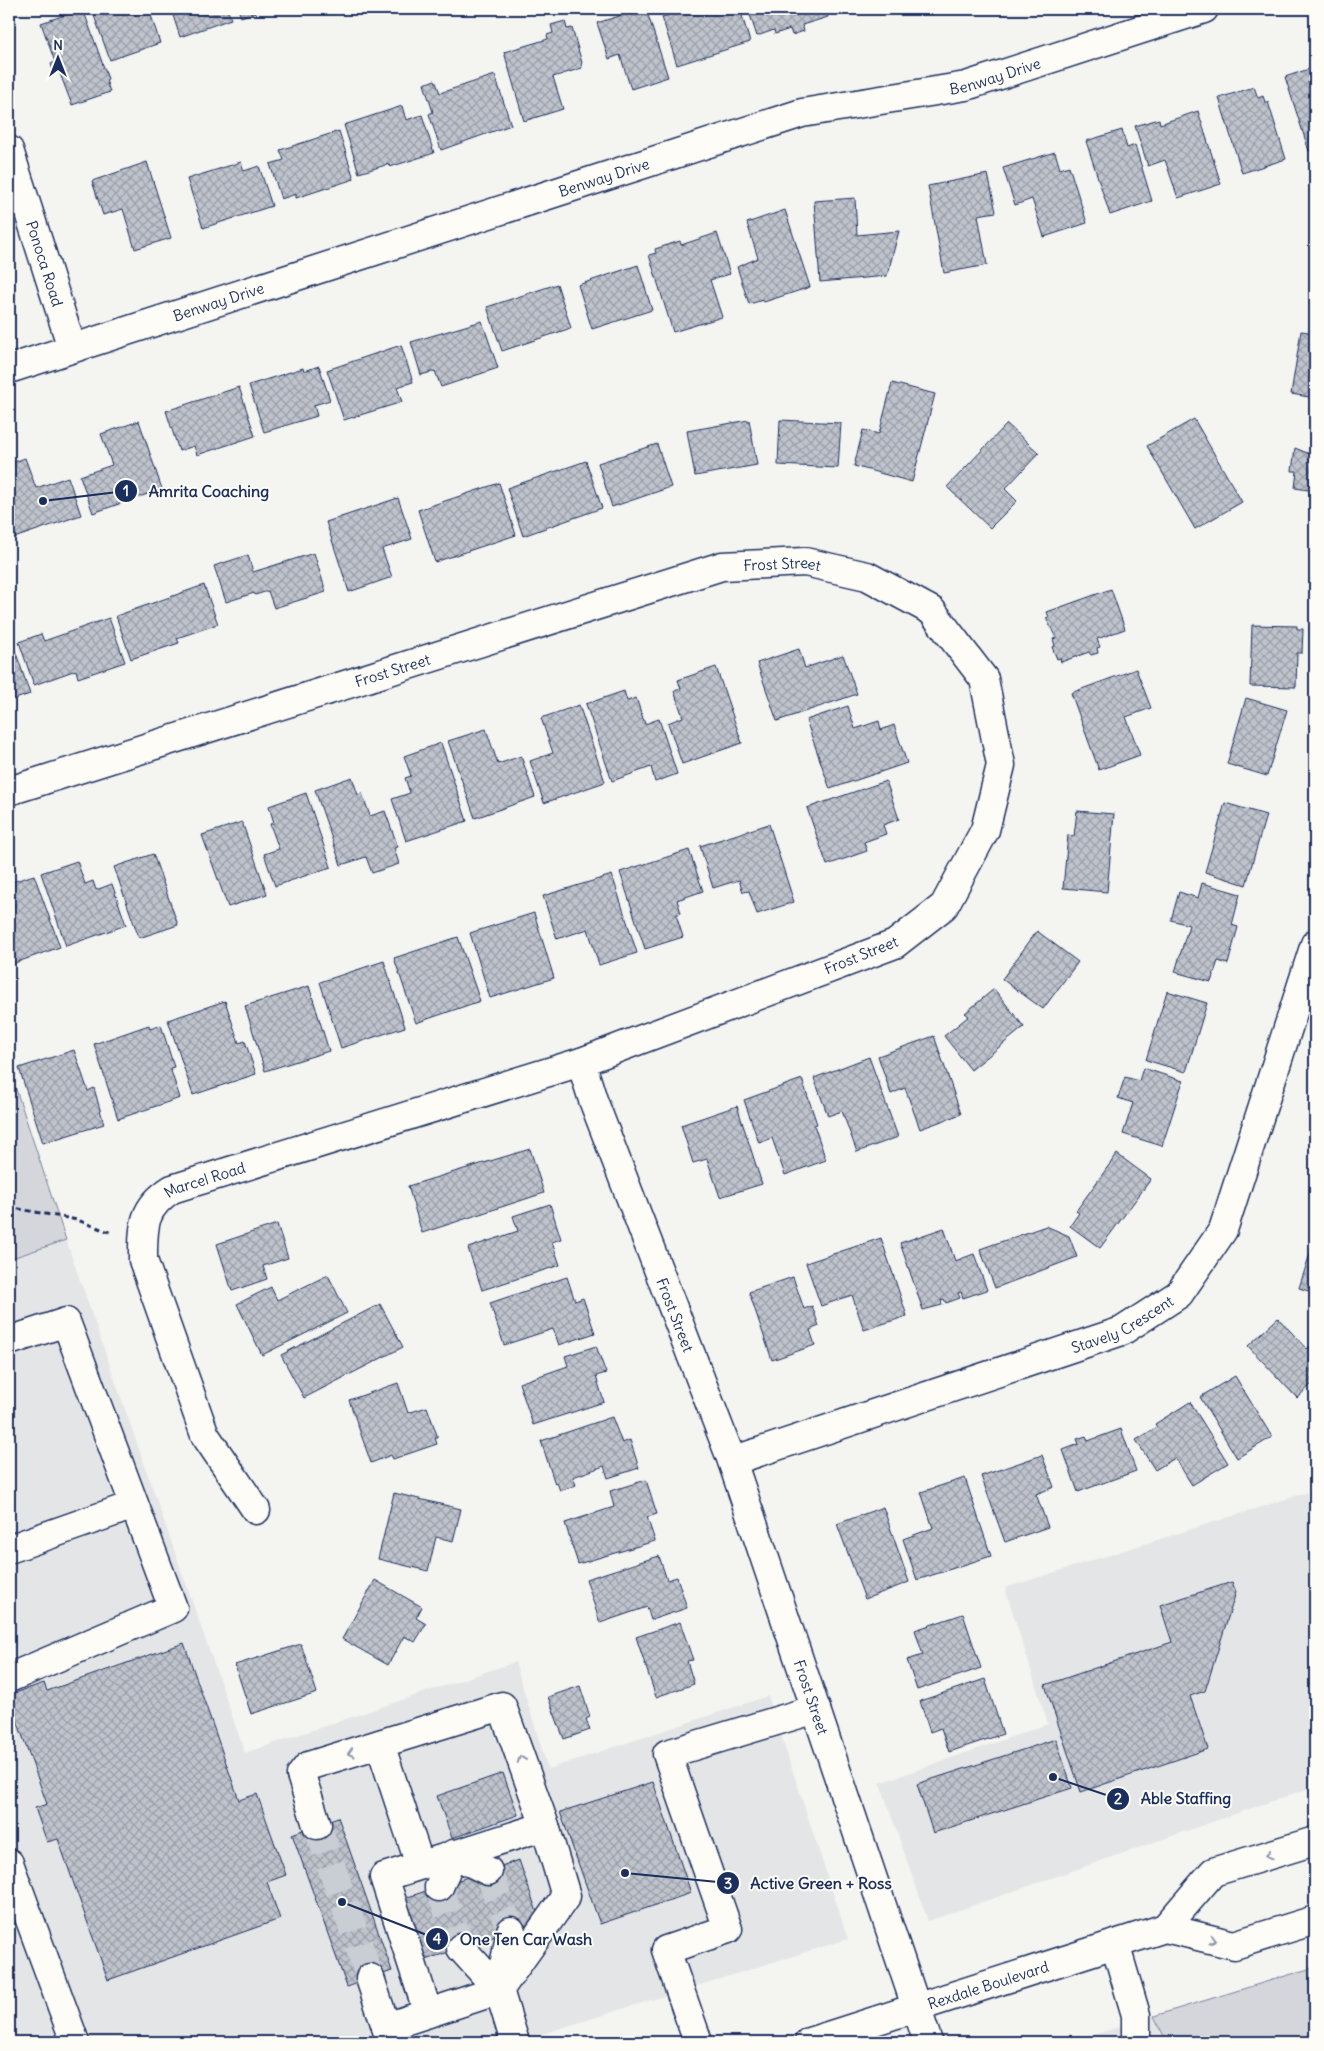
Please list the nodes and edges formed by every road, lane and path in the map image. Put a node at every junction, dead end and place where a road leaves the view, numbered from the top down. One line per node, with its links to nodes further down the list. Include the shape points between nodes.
1 (1204, 9): 3 (street, Benway Drive, via 966,86 802,113)
2 (9, 150): 3 (street, Ponoca Road)
3 (72, 348): 4 (street, Benway Drive)
4 (9, 369)
5 (9, 791): 7 (street, Frost Street, via 722,566 805,562 867,576 932,611 984,679 1002,765 985,830 944,906 896,944)
6 (1315, 944): 11 (street, Stavely Crescent, via 1223,1230 1178,1294 1122,1331)
7 (581, 1062): 9 (street, Marcel Road, via 172,1189 158,1198 148,1213); 11 (street, Frost Street)
8 (9, 1207): 9 (path, via 77,1220)
9 (143, 1244): 13 (street, Marcel Road, via 143,1260 205,1435)
10 (9, 1341): 12 (street, via 66,1322)
11 (732, 1461): 16 (street, Frost Street)
12 (134, 1505): 14 (street); 15 (street, via 173,1608)
13 (256, 1510)
14 (9, 1549)
15 (9, 1678)
16 (816, 1709): 33 (street, Frost Street); 38 (street, via 667,1754 728,1929 666,1950)
17 (380, 1744): 18 (street, one-way to 18, via 308,1766 301,1775); 19 (street, one-way to 17, via 502,1706); 23 (street)
18 (317, 1825)
19 (545, 1826): 21 (street); 32 (street, via 566,1896)
20 (1315, 1841): 27 (street, one-way to 27, via 1213,1872)
21 (453, 1854): 23 (street); 24 (street); 25 (street)
22 (9, 1864): 36 (street)
23 (420, 1865): 34 (street, via 384,1877)
24 (488, 1870)
25 (439, 1887)
26 (1315, 1920): 27 (street, one-way to 26, via 1234,1945)
27 (1165, 1928): 29 (street, Rexdale Boulevard)
28 (511, 1931): 32 (street)
29 (1115, 1944): 33 (street, Rexdale Boulevard); 41 (street, via 1136,2015)
30 (461, 1948): 32 (street)
31 (370, 1978): 35 (street)
32 (499, 1990): 34 (street); 37 (street)
33 (917, 2007): 39 (street, Rexdale Boulevard); 40 (street, Frost Street)
34 (428, 2013): 35 (street)
35 (388, 2035)
36 (75, 2042)
37 (515, 2042)
38 (698, 2042)
39 (809, 2042)
40 (928, 2042)
41 (1136, 2042)

